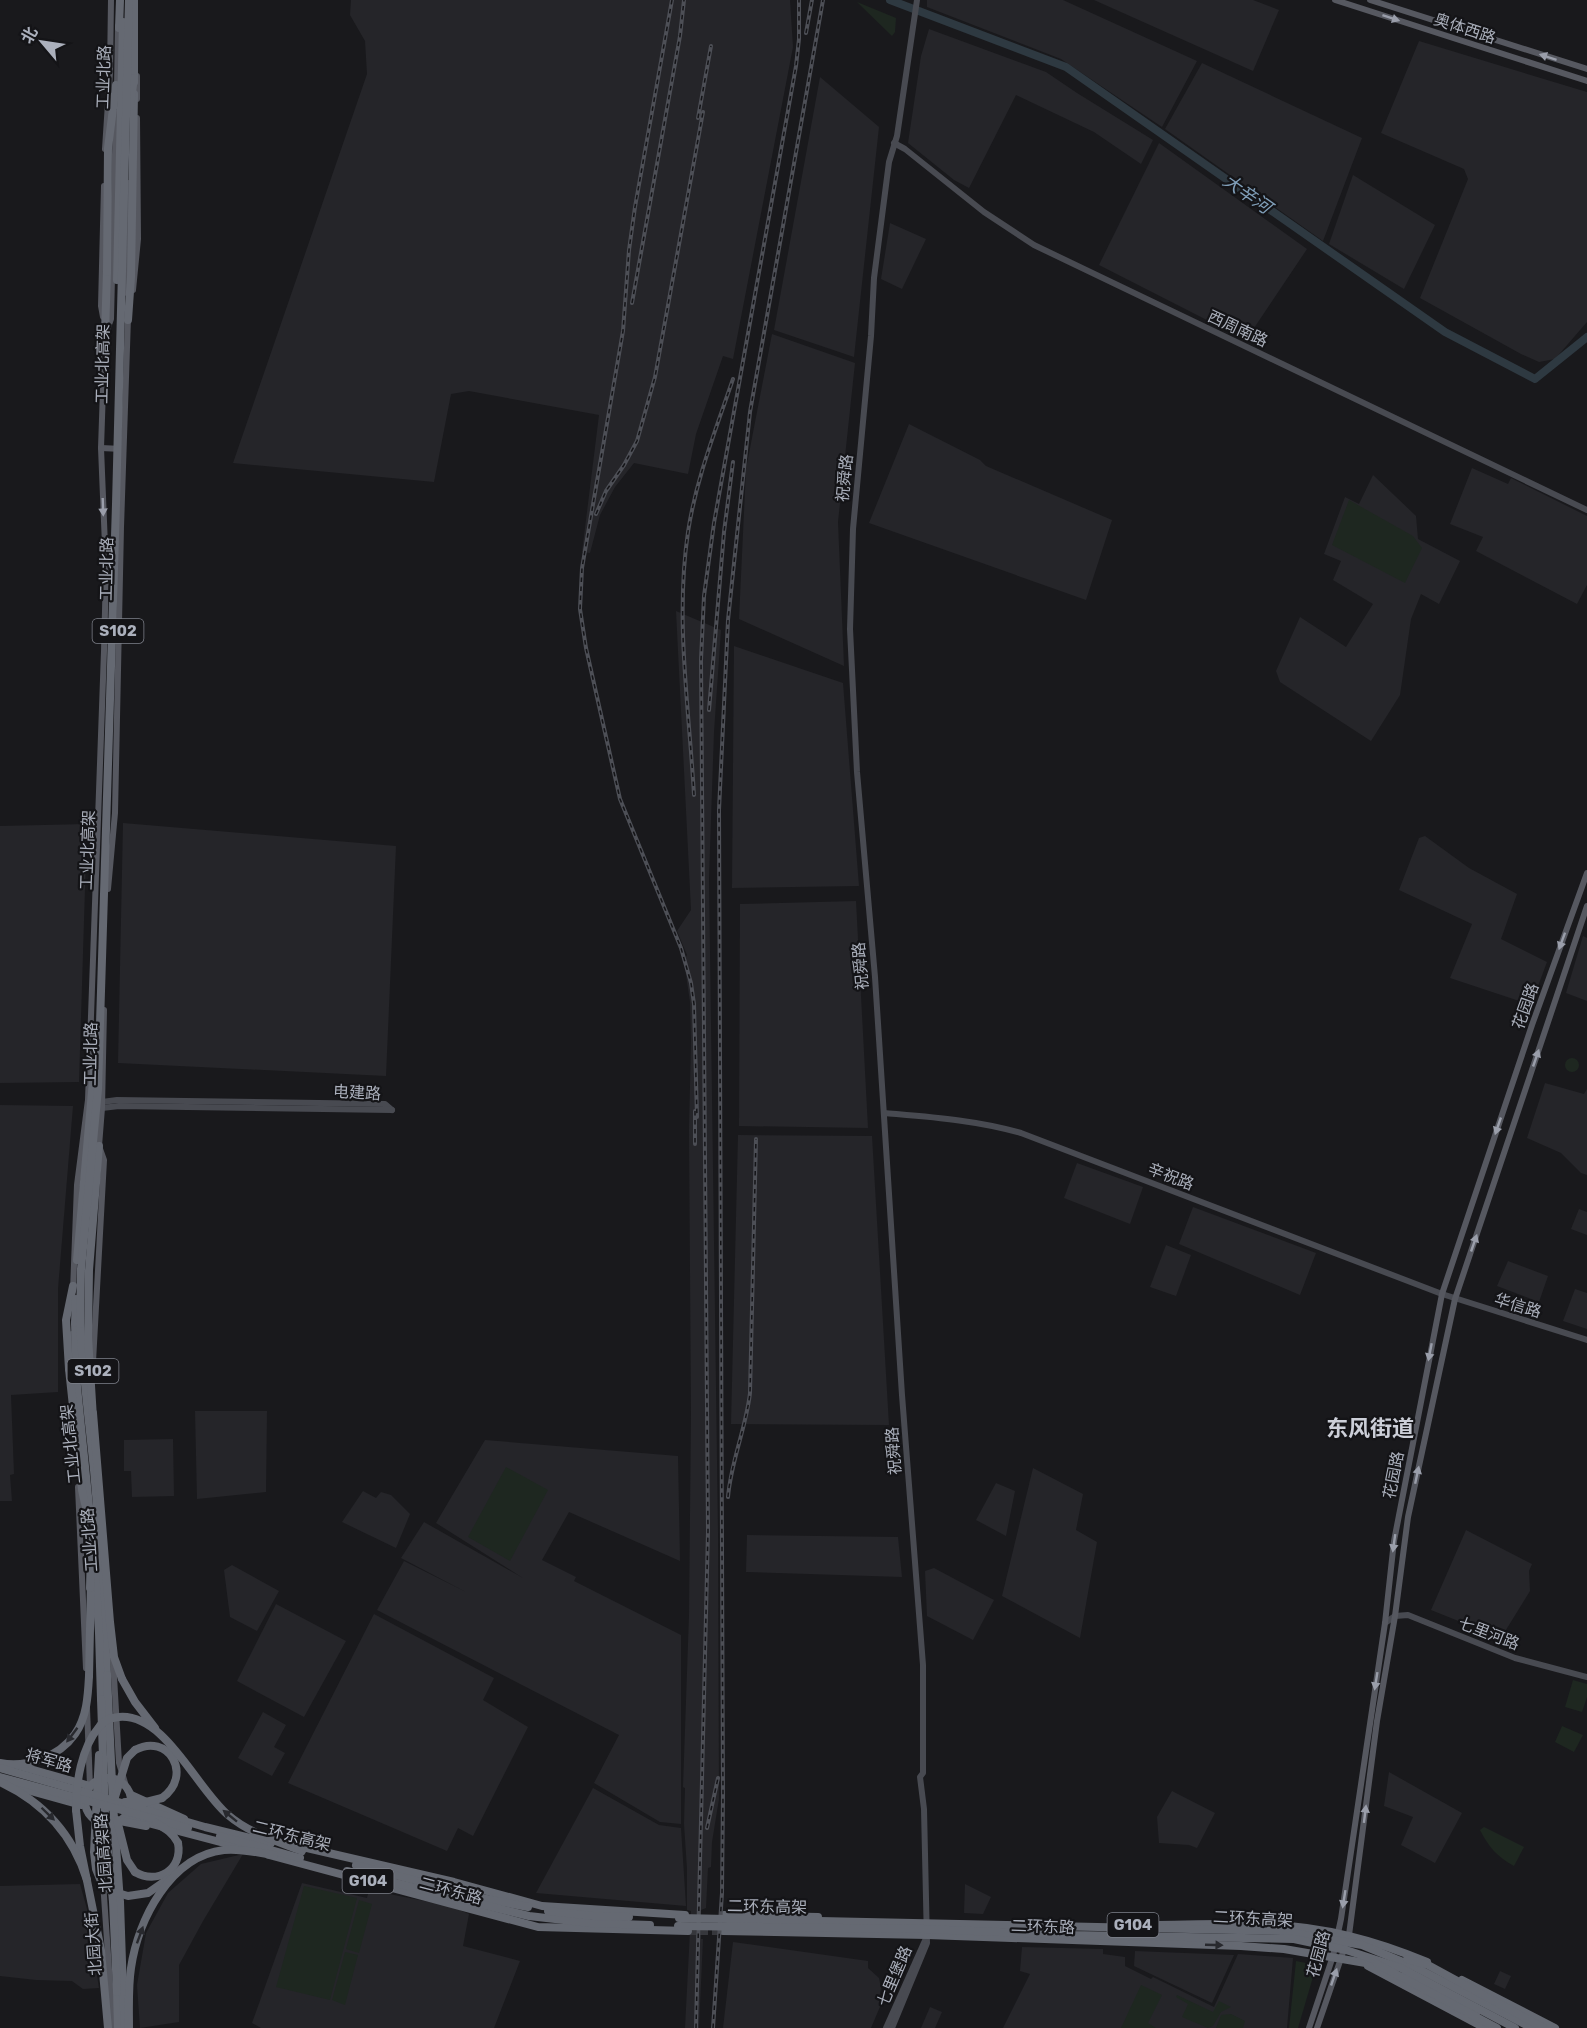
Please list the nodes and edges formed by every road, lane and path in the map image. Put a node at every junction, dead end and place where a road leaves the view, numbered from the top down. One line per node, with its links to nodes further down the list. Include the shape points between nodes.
1 (111, 0): 15 (main road, 工业北路 / S102, via 101,306)
2 (121, 0): 8 (highway, bridge); 11 (highway, 工业北高架, bridge); 15 (main road, 工业北路 / S102, via 111,319)
3 (133, 0): 9 (highway); 12 (highway, 工业北高架, bridge); 14 (main road, 工业北路 / S102, via 126,246); 14 (main road, 工业北路 / S102, via 138,239)
4 (917, 0): 13 (main road, 祝舜路)
5 (1335, 0): 10 (main road, 奥体西路, one-way to 10)
6 (1370, 0): 7 (main road, 奥体西路, one-way to 6)
7 (1587, 69)
8 (117, 76): 11 (highway, bridge); 15 (highway, bridge, via 108,148)
9 (134, 78): 12 (highway, bridge); 14 (highway, bridge)
10 (1587, 81)
11 (119, 126): 31 (highway, 工业北高架, bridge, via 113,506 94,1066 77,1248 75,1323)
12 (125, 142): 29 (highway, 工业北高架, bridge, via 98,1089 81,1269 82,1368)
13 (894, 143): 18 (main road, 西周南路, via 1034,245); 22 (main road, 祝舜路, via 874,278 853,529 850,629 856,761)
14 (128, 320): 17 (main road, 工业北路 / S102)
15 (105, 333): 16 (main road, 工业北路 / S102)
16 (101, 448): 17 (main road); 24 (main road, 工业北路 / S102, one-way to 24, via 106,570 104,651 88,1100 77,1185)
17 (125, 449): 21 (main road, 工业北路 / S102, via 115,813 105,911)
18 (1587, 510)
19 (1587, 873): 25 (main road, 花园路, one-way to 25)
20 (1587, 906): 26 (main road, 花园路, one-way to 20)
21 (102, 1105): 21 (main road, 电建路, via 119,1106 392,1110 385,1104 117,1100); 23 (main road, 工业北路 / S102)
22 (884, 1113): 25 (main road, 辛祝路, via 958,1120 1021,1133); 59 (main road, 祝舜路, via 923,1665 920,1777)
23 (99, 1146): 28 (highway, via 89,1270); 45 (main road, 工业北路 / S102, via 104,1160 93,1405 119,1763)
24 (73, 1286): 30 (highway, bridge, via 66,1320); 44 (main road, 工业北路 / S102, via 72,1376)
25 (1442, 1294): 26 (main road, 华信路); 36 (main road, 花园路, one-way to 36, via 1394,1541)
26 (1455, 1299): 27 (main road, 华信路); 35 (main road, 花园路, one-way to 26, via 1408,1517)
27 (1587, 1340)
28 (93, 1413): 29 (highway, bridge); 33 (highway, bridge)
29 (94, 1470): 32 (highway, 工业北高架, bridge)
30 (82, 1490): 31 (highway, bridge); 34 (highway, bridge, via 91,1551)
31 (90, 1516): 32 (highway, 工业北高架, bridge)
32 (96, 1548): 33 (highway, bridge); 34 (highway, bridge); 37 (highway, 工业北高架, bridge, via 104,1600); 39 (highway, 工业北高架, bridge)
33 (105, 1576): 40 (highway, bridge, via 114,1657 146,1718)
34 (90, 1588): 41 (highway, one-way to 41, bridge, via 88,1697 78,1729 48,1756)
35 (1395, 1616): 36 (main road); 38 (main road, 七里河路, via 1408,1616 1515,1658); 64 (main road, 花园路, one-way to 35)
36 (1385, 1623): 62 (main road, 花园路, one-way to 62)
37 (107, 1676): 47 (highway, 北园高架路, bridge)
38 (1587, 1677)
39 (101, 1699): 55 (highway, bridge, via 94,1852 100,1879 117,1894 137,1896 148,1893); 72 (highway, 北园高架路, bridge)
40 (168, 1743): 54 (highway, one-way to 40, bridge, via 227,1814); 56 (highway, bridge, via 146,1724 128,1717 109,1719 92,1736 81,1767 76,1805)
41 (0, 1764): 44 (highway, 将军路); 47 (highway, 二环东高架, bridge)
42 (0, 1777): 50 (highway, 二环东高架, bridge)
43 (0, 1782): 49 (highway, 将军路); 56 (highway, one-way to 56, bridge, via 30,1799 57,1822)
44 (90, 1786): 45 (highway, via 113,1778); 49 (highway)
45 (126, 1786): 46 (highway)
46 (131, 1795): 48 (highway); 51 (highway, 二环东路 / G104)
47 (115, 1803): 47 (highway, bridge, via 127,1758 135,1750 153,1745 171,1755 178,1775 168,1794 155,1800); 50 (highway, bridge, via 130,1867 141,1876 157,1878 172,1868 179,1849 175,1836); 54 (highway, 二环东高架, bridge); 73 (highway, 北园高架路, bridge)
48 (131, 1804): 51 (highway, 二环东路 / G104); 52 (highway)
49 (85, 1806): 53 (highway)
50 (147, 1818): 54 (highway, 二环东高架, bridge)
51 (185, 1819): 57 (highway, 二环东路 / G104, via 542,1906)
52 (120, 1821): 53 (highway, G104); 60 (highway, 二环东路 / G104, via 177,1830 538,1927); 73 (main road, 北园大街, via 122,1958)
53 (99, 1823): 71 (main road, 北园大街)
54 (301, 1854): 55 (highway, bridge, via 222,1850); 65 (highway, 二环东高架, bridge, via 502,1910 590,1923 1251,1937 1294,1939); 66 (highway, 二环东高架, bridge, via 488,1899 593,1916 1282,1931)
55 (188, 1864): 73 (highway, one-way to 55, bridge, via 131,1970 140,1932 156,1900)
56 (87, 1880): 71 (highway, via 101,1950)
57 (689, 1915)
58 (724, 1915): 59 (highway, 二环东路 / G104)
59 (927, 1921): 62 (highway, 二环东路 / G104, via 1258,1924); 63 (main road, 七里堡路)
60 (688, 1931)
61 (723, 1931): 63 (highway, 二环东路 / G104)
62 (1338, 1932): 64 (highway, 二环东路 / G104); 67 (main road, 花园路)
63 (927, 1935): 67 (highway, 二环东路 / G104, one-way to 67, via 1250,1947); 74 (main road, 七里堡路); 75 (main road, 七里堡路, via 924,1954)
64 (1349, 1935): 67 (main road, 花园路); 83 (highway, 二环东路 / G104, via 1424,1967); 85 (highway, 二环东路, via 1439,1967)
65 (1357, 1953): 79 (highway, bridge); 81 (highway, 二环东高架, bridge, via 1401,1968)
66 (1385, 1954): 82 (highway, 二环东高架, bridge); 84 (highway, bridge, via 1428,1965)
67 (1337, 1957): 68 (highway, 二环东路 / G104); 69 (main road, 花园路); 70 (main road, 花园路, one-way to 67)
68 (1362, 1962): 78 (highway, 二环东路); 80 (highway, 二环东路 / G104, via 1382,1965 1420,1982)
69 (1320, 1995): 70 (main road); 76 (main road, 花园路)
70 (1327, 1998): 77 (main road, 花园路)
71 (110, 2028)
72 (118, 2028)
73 (128, 2028)
74 (886, 2028)
75 (892, 2028)
76 (1309, 2028)
77 (1317, 2028)
78 (1485, 2028)
79 (1497, 2028)
80 (1504, 2028)
81 (1515, 2028)
82 (1532, 2028)
83 (1540, 2028)
84 (1544, 2028)
85 (1555, 2028)

